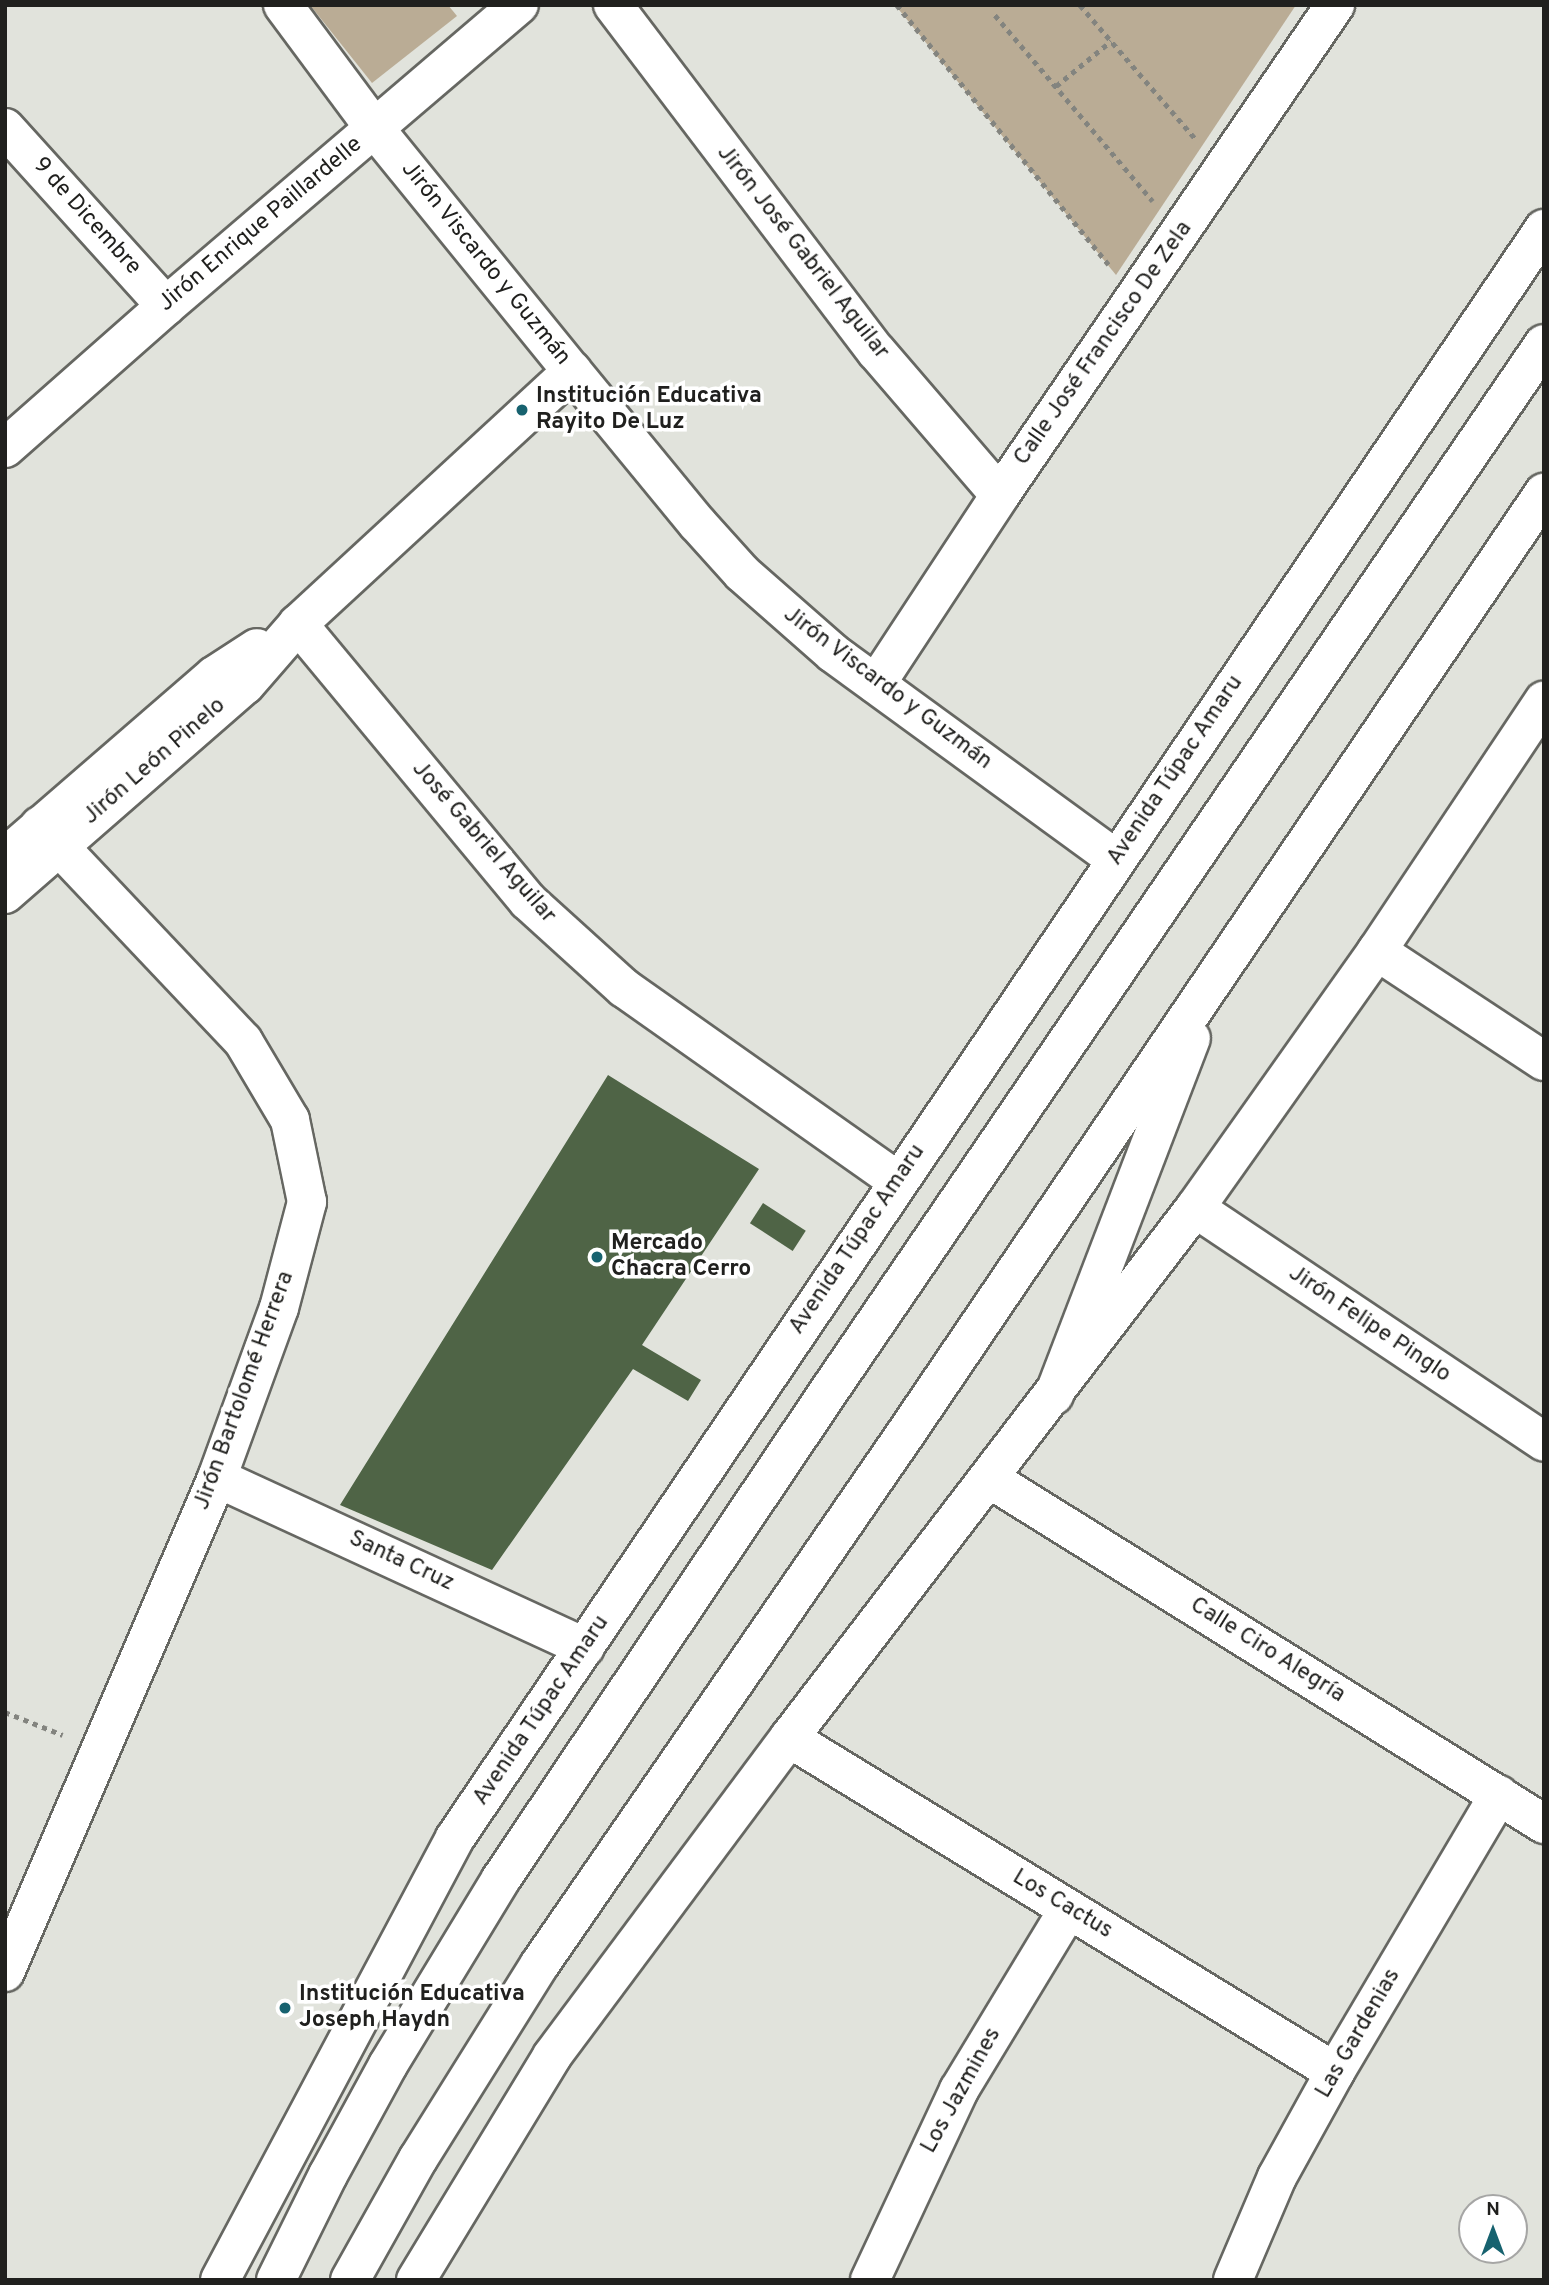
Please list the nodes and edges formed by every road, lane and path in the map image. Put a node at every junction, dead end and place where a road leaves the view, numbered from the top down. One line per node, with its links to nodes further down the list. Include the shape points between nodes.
1 (283, 5): 12 (main road, Jirón Viscardo y Guzmán)
2 (519, 5): 12 (main road, Jirón Enrique Paillardelle)
3 (612, 5): 22 (main road, Jirón José Gabriel Aguilar, via 876,351)
4 (907, 5): 7 (path)
5 (1080, 5): 9 (path)
6 (1335, 5): 16 (main road, Calle José Francisco De Zela)
7 (899, 8): 16 (path)
8 (995, 15): 10 (path)
9 (1111, 41): 10 (path); 13 (path)
10 (1056, 86): 14 (path)
11 (5, 128): 17 (main road, 9 de Dicembre)
12 (375, 128): 17 (main road, Jirón Enrique Paillardelle); 19 (main road, Jirón Viscardo y Guzmán)
13 (1198, 141)
14 (1154, 201)
15 (1544, 229): 28 (main road, Avenida Túpac Amaru)
16 (1137, 298): 22 (main road, Calle José Francisco De Zela)
17 (166, 306): 20 (main road, Jirón Enrique Paillardelle)
18 (1544, 344): 49 (main road, via 515,1858 388,2065)
19 (572, 371): 23 (main road, Jirón León Pinelo); 24 (main road, Jirón Viscardo y Guzmán, via 742,573 791,619)
20 (5, 448)
21 (1544, 493): 31 (main road)
22 (1000, 495): 24 (main road, Calle José Francisco De Zela)
23 (298, 624): 26 (main road, Jirón León Pinelo, via 214,676); 33 (main road, José Gabriel Aguilar, via 528,901 624,988)
24 (876, 684): 28 (main road, Jirón Viscardo y Guzmán)
25 (1544, 701): 30 (main road)
26 (49, 836): 27 (main road, Jirón León Pinelo); 29 (main road, Jirón León Pinelo); 37 (main road, Jirón Bartolomé Herrera, via 243,1041 290,1120 307,1202 279,1308)
27 (5, 857)
28 (1116, 859): 33 (main road, Avenida Túpac Amaru)
29 (5, 894)
30 (1377, 951): 32 (main road); 34 (main road)
31 (1214, 978): 35 (main road); 50 (main road, via 540,1965 418,2159)
32 (1544, 1061)
33 (898, 1181): 39 (main road, Avenida Túpac Amaru)
34 (1195, 1208): 35 (main road); 36 (main road, Jirón Felipe Pinglo)
35 (1054, 1395): 38 (main road)
36 (1544, 1442)
37 (217, 1478): 39 (main road, Santa Cruz); 42 (main road, Jirón Bartolomé Herrera)
38 (990, 1479): 41 (main road); 43 (main road, Calle Ciro Alegría)
39 (585, 1647): 48 (main road, Avenida Túpac Amaru, via 455,1838)
40 (5, 1712): 42 (path)
41 (789, 1738): 45 (main road, Los Cactus); 51 (main road, via 552,2056)
42 (100, 1751): 46 (main road, Jirón Bartolomé Herrera)
43 (1499, 1796): 44 (main road, Calle Ciro Alegría); 47 (main road, Las Gardenias)
44 (1544, 1824)
45 (1068, 1910): 47 (main road, Los Cactus); 52 (main road, Los Jazmines, via 959,2090)
46 (5, 1972)
47 (1335, 2072): 53 (main road, Las Gardenias, via 1278,2177)
48 (219, 2280)
49 (276, 2280)
50 (351, 2280)
51 (416, 2280)
52 (870, 2280)
53 (1233, 2280)

